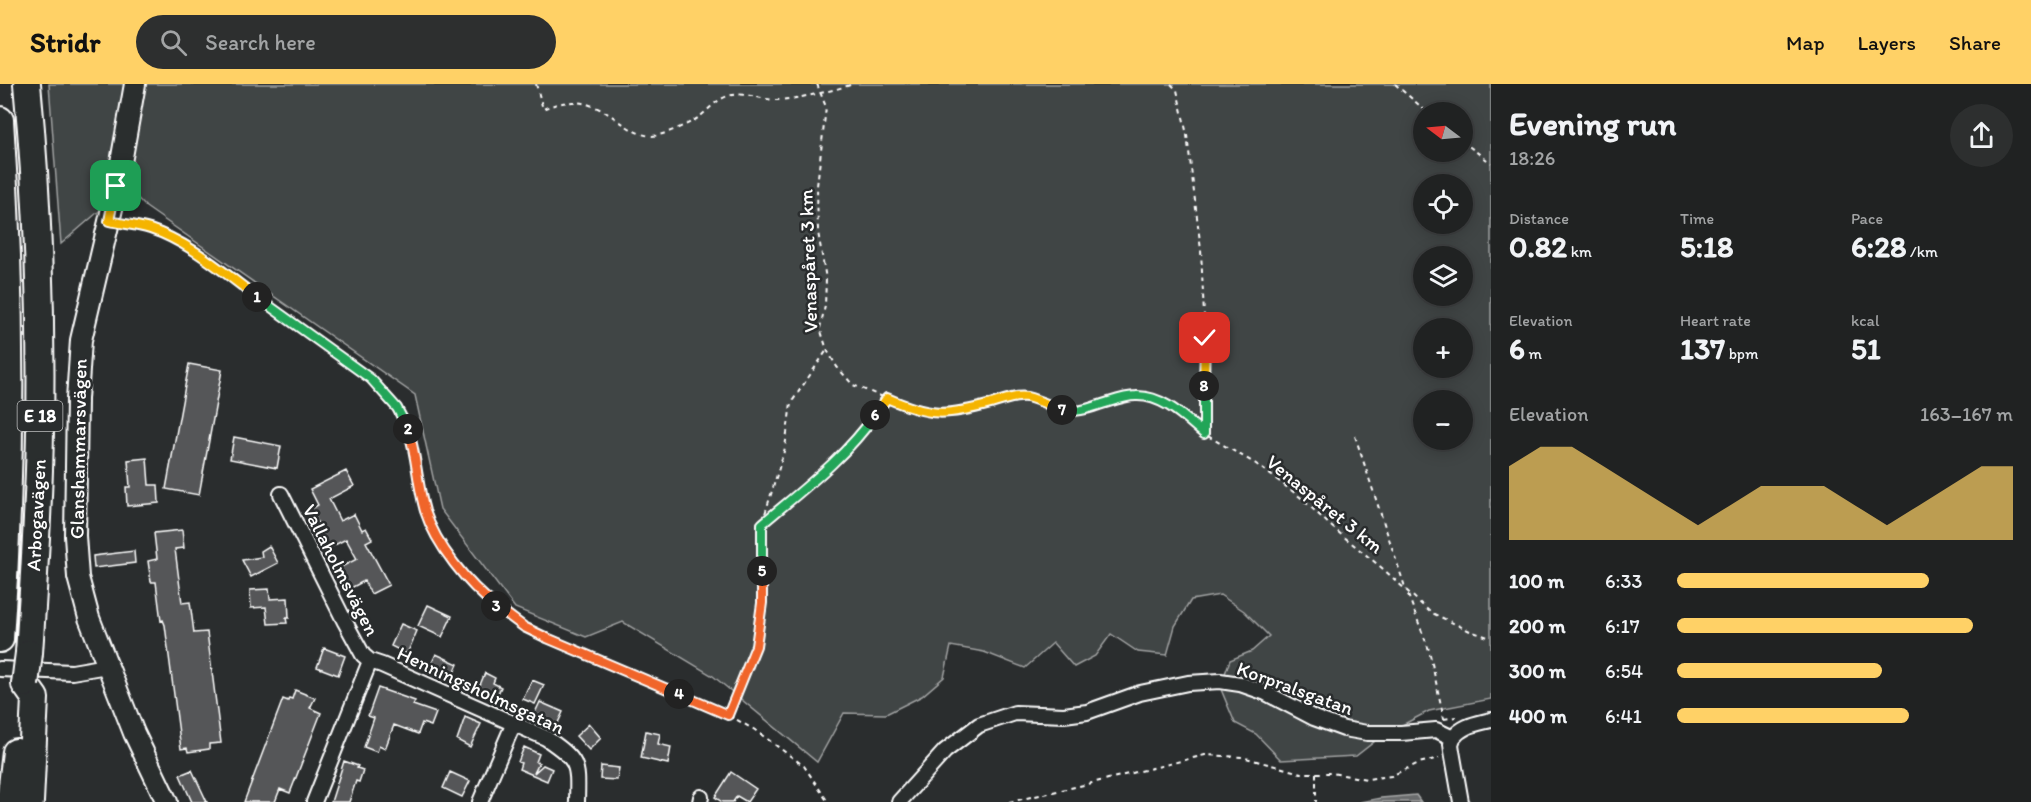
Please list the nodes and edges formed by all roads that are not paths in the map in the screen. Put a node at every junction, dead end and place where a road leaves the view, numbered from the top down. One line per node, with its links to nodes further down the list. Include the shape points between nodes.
1 (27, 84): 9 (highway, Arbogavägen / E 18, bridge, via 41,359 39,476)
2 (135, 84): 7 (street, Glanshammarsvägen, via 81,340 77,399 78,577)
3 (0, 120): 5 (highway, Arbogavägen / E 18, via 10,364 9,494)
4 (281, 494): 6 (street, Vallaholmsvägen, via 363,656)
5 (0, 639)
6 (370, 661): 11 (street, Henningsholmsgatan); 16 (street, Henningsholmsgatan)
7 (108, 666): 8 (street, via 72,672); 15 (street, Glanshammarsvägen, via 134,734)
8 (0, 669)
9 (25, 684): 13 (highway, Arbogavägen / E 18); 14 (highway, E 18, via 34,698)
10 (1491, 720): 12 (street, via 1466,726)
11 (513, 725): 17 (street); 18 (street, Henningsholmsgatan, via 546,738 567,752 574,761 578,779)
12 (1453, 738): 19 (street, Korpralsgatan, via 1441,730 1367,733 1344,729 1240,684 1188,683 1140,693 1087,712 1015,713 979,725 945,751); 20 (street)
13 (10, 802)
14 (30, 802)
15 (167, 802)
16 (314, 802)
17 (480, 802)
18 (577, 802)
19 (899, 802)
20 (1461, 802)

